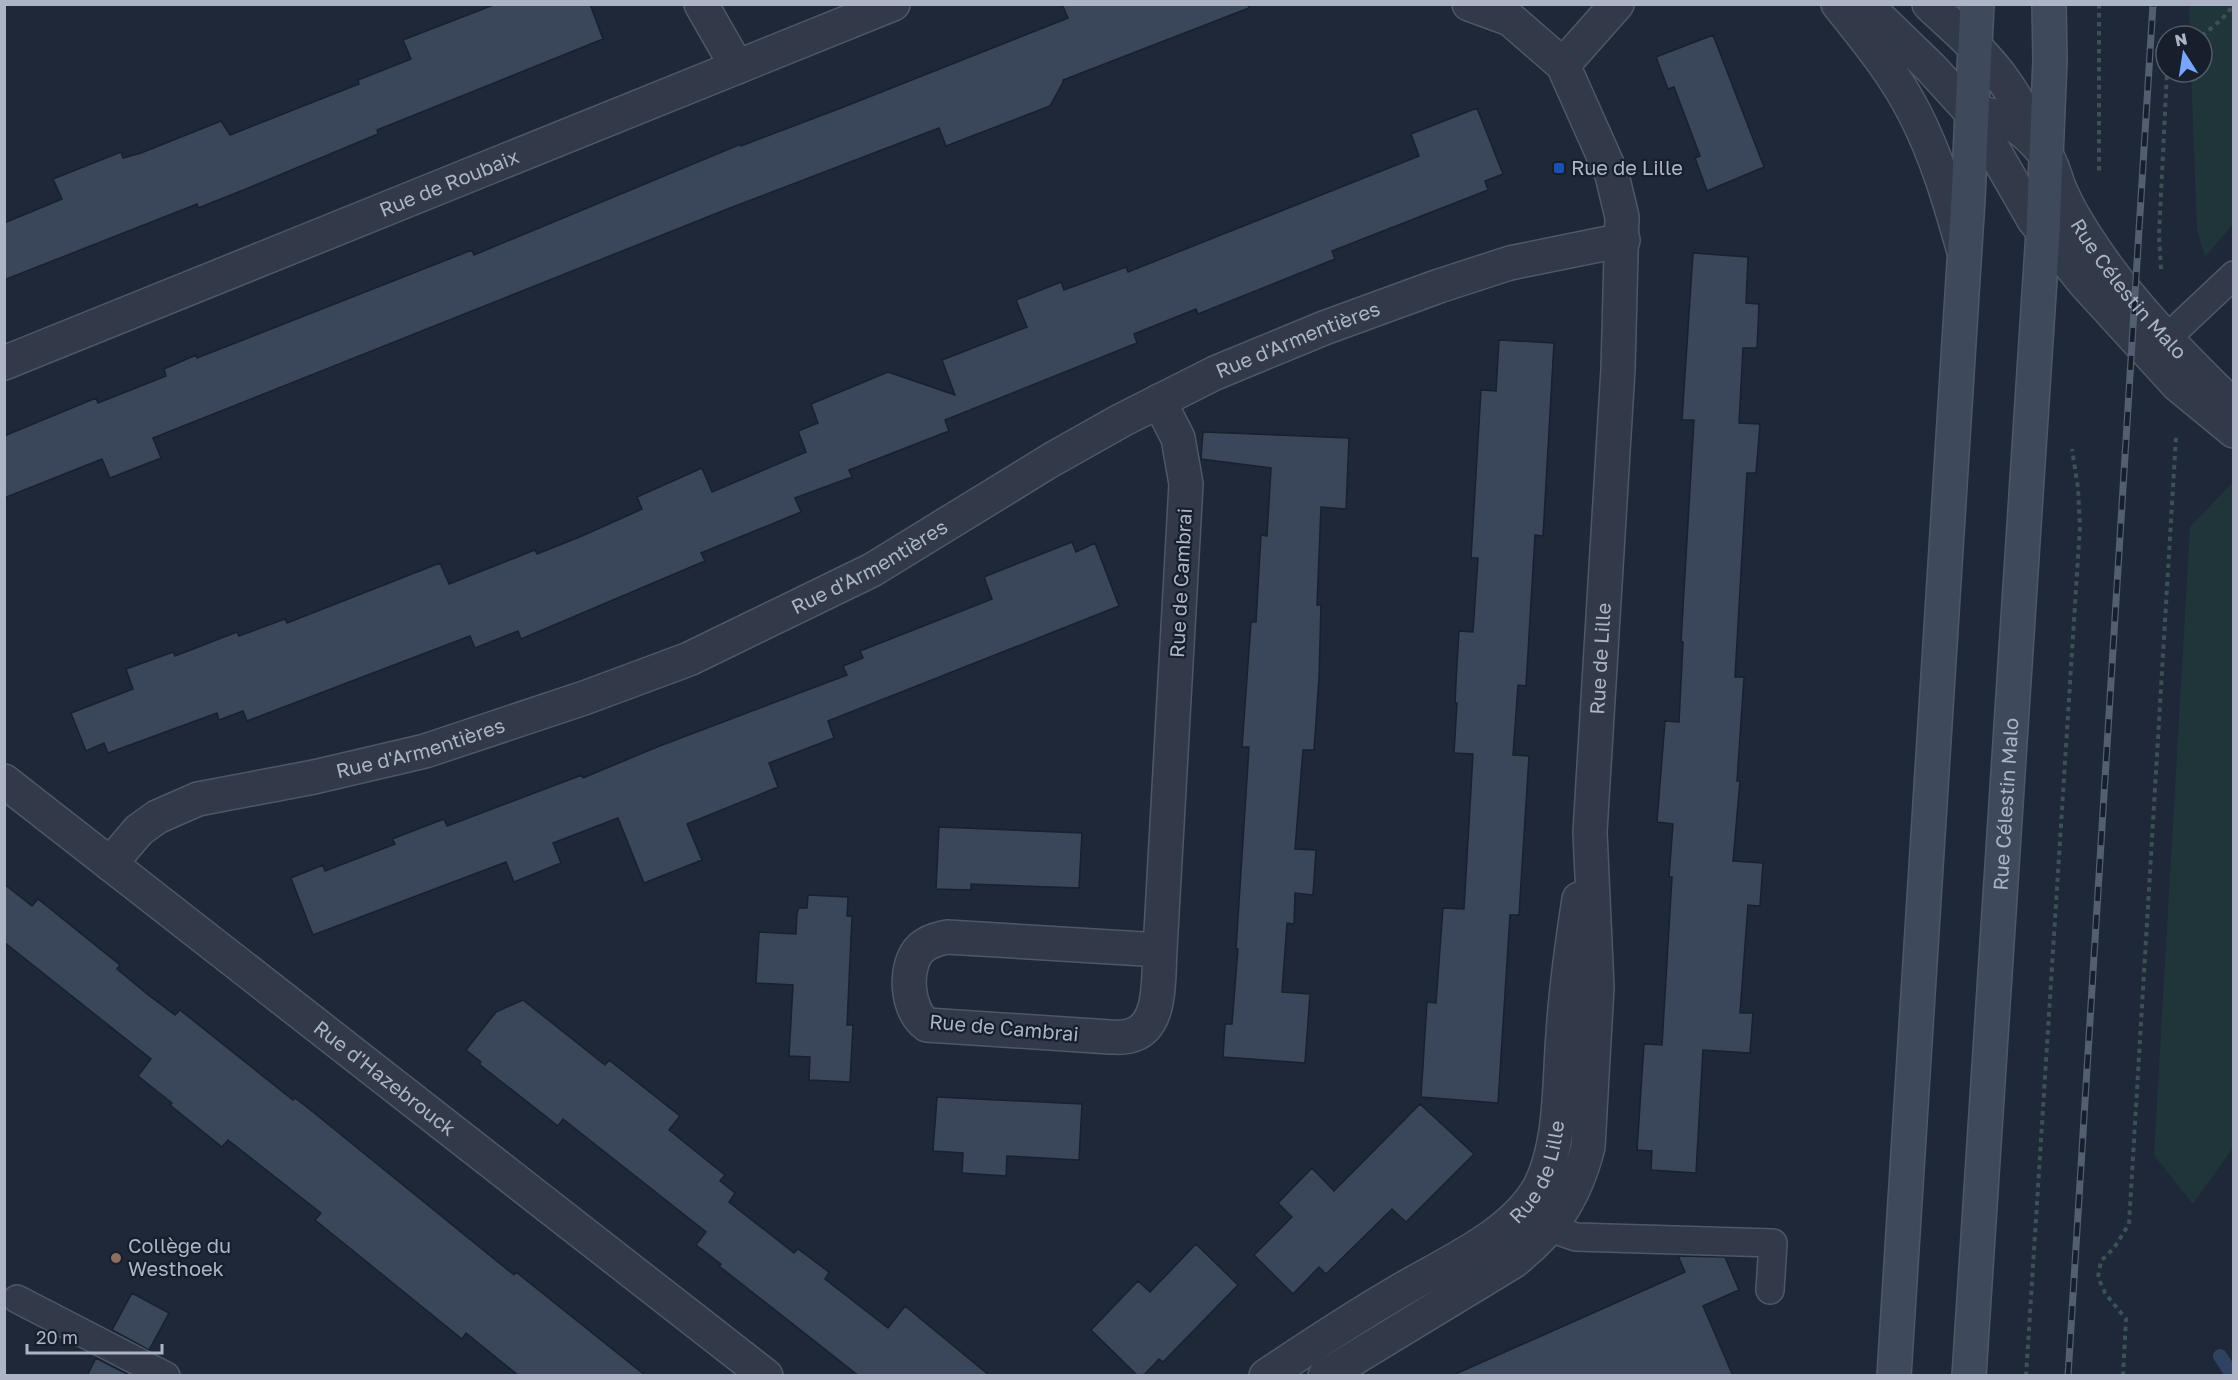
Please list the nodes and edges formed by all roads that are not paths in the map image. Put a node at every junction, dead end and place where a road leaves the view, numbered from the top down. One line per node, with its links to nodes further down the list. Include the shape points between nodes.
1 (701, 4): 13 (street)
2 (893, 4): 13 (street, Rue de Roubaix)
3 (1469, 4): 10 (street)
4 (1617, 4): 12 (street)
5 (1838, 4): 18 (street, via 1884,62 1915,112 1940,171)
6 (1865, 4): 14 (street, Rue Célestin Malo)
7 (1929, 4): 11 (street, Rue Célestin Malo)
8 (1977, 4): 11 (main road)
9 (2049, 4): 15 (main road)
10 (1516, 12): 12 (street, Rue de Lille)
11 (1976, 48): 14 (main road); 15 (street, Rue Célestin Malo, via 2009,87)
12 (1563, 65): 17 (street, Rue de Lille, via 1612,175)
13 (737, 67): 21 (street, Rue de Roubaix)
14 (1972, 114): 15 (street, Rue Célestin Malo, via 2003,118); 16 (street, Rue Célestin Malo); 18 (main road)
15 (2046, 155): 16 (main road, Rue Célestin Malo); 20 (street, Rue Célestin Malo, via 2067,206 2091,245)
16 (2043, 232): 24 (street, Rue Célestin Malo, via 2082,281 2178,385); 39 (main road, Rue Célestin Malo)
17 (1623, 240): 22 (street, Rue d'Armentières, via 1510,263 1419,293 1215,373); 26 (street, Rue de Lille)
18 (1964, 254): 33 (main road)
19 (2234, 275): 20 (lane)
20 (2167, 338): 23 (street, Rue Célestin Malo)
21 (4, 363)
22 (1159, 401): 27 (street, Rue d'Armentières, via 1051,460 872,570 689,659 425,751 198,799 157,817 139,830); 28 (street, Rue de Cambrai, via 1178,438 1186,484)
23 (2234, 407)
24 (2234, 431)
25 (4, 782): 27 (street, Rue d'Hazebrouck)
26 (1590, 832): 29 (street, Rue de Lille, via 1568,967 1554,1141 1541,1184); 30 (street, Rue de Lille, via 1597,987 1588,1146 1574,1190)
27 (110, 864): 35 (street, Rue d'Hazebrouck)
28 (1160, 950): 28 (street, Rue de Cambrai, via 948,937 920,949 912,963 911,1005 927,1025 1129,1036 1146,1026 1155,1012)
29 (1517, 1216): 30 (lane); 36 (street, Rue de Lille, via 1481,1243)
30 (1549, 1229): 31 (lane, via 1590,1238 1773,1243); 37 (street, Rue de Lille, via 1514,1261)
31 (1770, 1290)
32 (17, 1299): 34 (lane)
33 (1895, 1361): 38 (lane)
34 (166, 1376)
35 (765, 1376)
36 (1266, 1376)
37 (1325, 1376)
38 (1878, 1376)
39 (1969, 1376)

